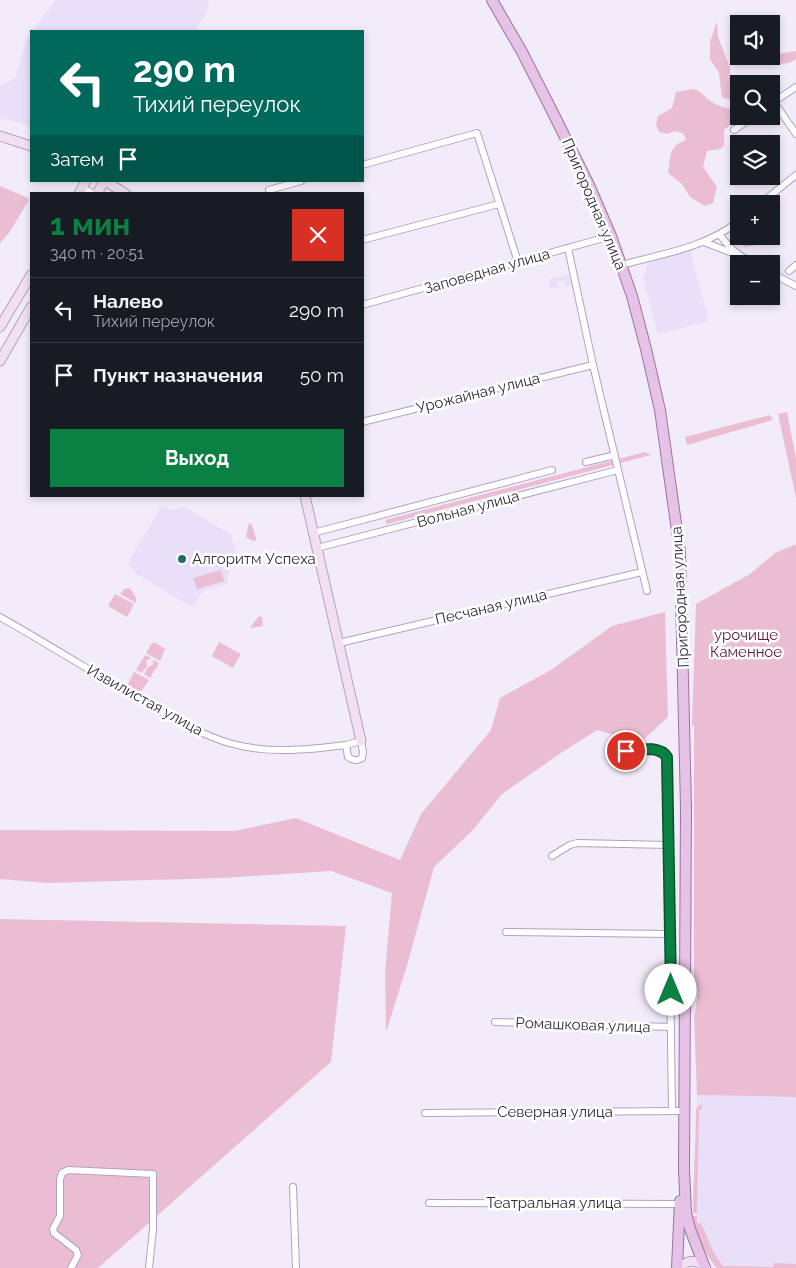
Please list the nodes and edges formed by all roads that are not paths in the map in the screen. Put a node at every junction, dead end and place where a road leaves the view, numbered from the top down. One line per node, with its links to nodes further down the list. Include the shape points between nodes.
1 (492, 0): 20 (main road, Пригородная улица, via 568,143)
2 (796, 87): 3 (street)
3 (780, 98)
4 (780, 112): 7 (street)
5 (741, 125): 6 (street)
6 (734, 130)
7 (796, 134)
8 (0, 136): 9 (street)
9 (30, 146)
10 (364, 164): 17 (street, via 477,134)
11 (796, 175): 16 (street)
12 (107, 182): 15 (street)
13 (297, 182): 14 (street)
14 (269, 190)
15 (123, 192)
16 (771, 195)
17 (499, 204): 21 (street); 25 (street)
18 (730, 228): 19 (street)
19 (720, 235): 22 (street); 24 (street)
20 (611, 236): 23 (street, Заповедная улица); 26 (main road, Пригородная улица)
21 (364, 239)
22 (704, 242): 24 (street); 26 (street)
23 (568, 248): 25 (street, Заповедная улица); 36 (street)
24 (738, 255)
25 (518, 262): 32 (street, Заповедная улица)
26 (621, 265): 59 (main road, Пригородная улица, via 660,410 680,552 686,808)
27 (796, 265): 28 (street)
28 (788, 271)
29 (30, 277): 34 (street)
30 (780, 278): 31 (street)
31 (796, 286)
32 (364, 304)
33 (30, 309): 35 (street)
34 (0, 327)
35 (0, 362)
36 (593, 365): 37 (street, Урожайная улица); 38 (street)
37 (364, 422)
38 (614, 455): 39 (street); 41 (street)
39 (586, 462)
40 (552, 470): 43 (street, Вольная улица)
41 (618, 470): 44 (street, Вольная улица); 45 (street)
42 (305, 497): 43 (street)
43 (313, 533): 44 (street)
44 (317, 548): 48 (street)
45 (642, 572): 46 (street); 48 (street, Песчаная улица)
46 (647, 591)
47 (0, 617): 50 (street, Извилистая улица, via 197,731 253,748 311,750)
48 (339, 643): 49 (street)
49 (360, 741): 50 (street, Извилистая улица); 50 (street, via 363,752 358,761 348,757)
50 (346, 745)
51 (621, 755): 52 (street, via 626,751 656,750 664,752 667,757)
52 (669, 845): 53 (street, via 578,843); 55 (street)
53 (552, 856)
54 (506, 932): 55 (street)
55 (670, 934): 57 (street)
56 (495, 1022): 57 (street, Ромашковая улица)
57 (671, 1027): 58 (street)
58 (672, 1111): 59 (street, Северная улица); 60 (street, Северная улица)
59 (684, 1111): 61 (main road, Пригородная улица)
60 (425, 1113)
61 (684, 1170): 64 (main road, Пригородная улица); 69 (main road, Пригородная улица, via 686,1213)
62 (293, 1187): 67 (street)
63 (429, 1203): 64 (street, Театральная улица)
64 (680, 1204): 68 (main road, Пригородная улица)
65 (71, 1268): 66 (street, via 78,1255 76,1250 53,1229 60,1216 60,1178 68,1170 153,1174)
66 (149, 1268)
67 (296, 1268)
68 (678, 1268): 69 (street, via 689,1260 695,1260)
69 (705, 1268)

